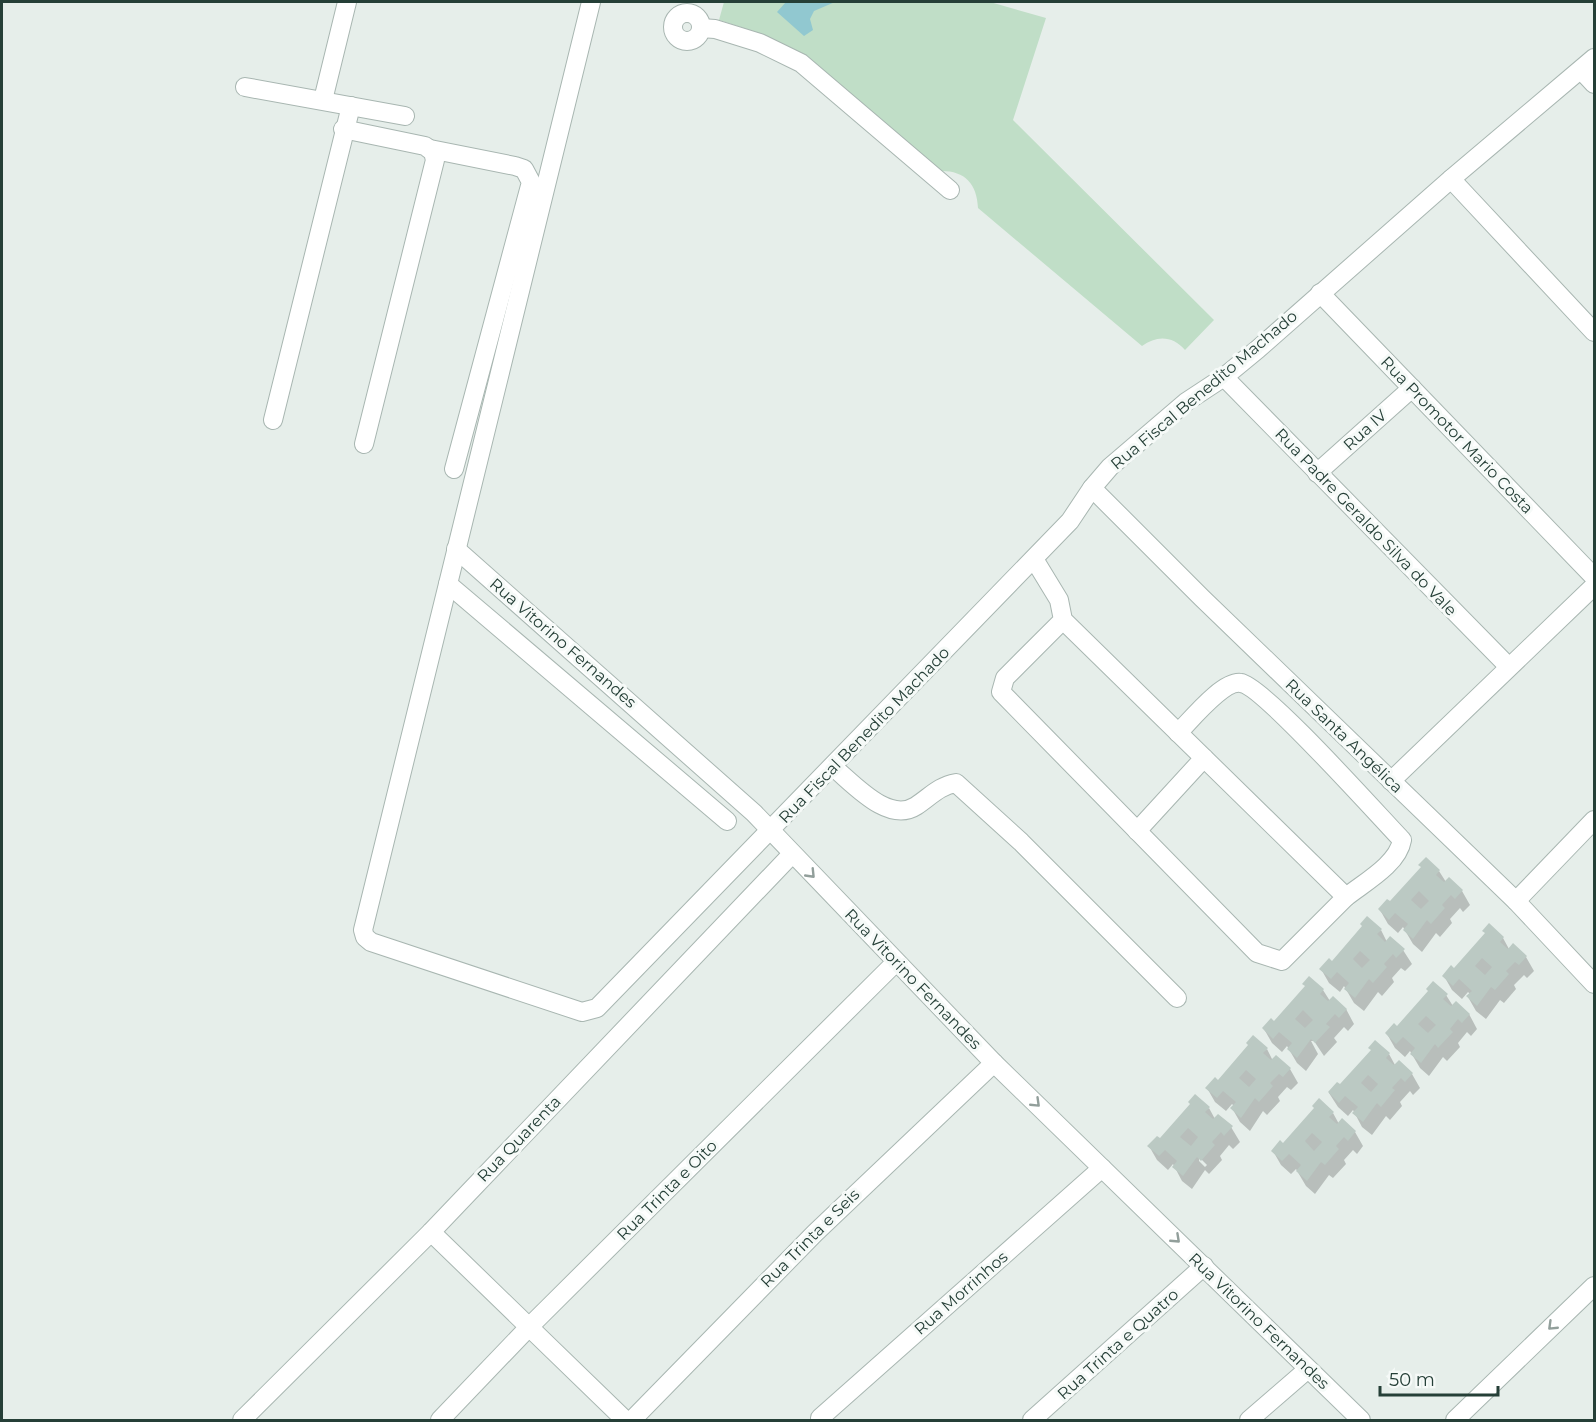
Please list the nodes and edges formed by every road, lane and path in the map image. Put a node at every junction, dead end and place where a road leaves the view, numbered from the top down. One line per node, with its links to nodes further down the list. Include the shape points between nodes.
1 (347, 2): 7 (street)
2 (591, 2): 23 (street)
3 (701, 28): 13 (street, via 760,43 801,63)
4 (1588, 64): 5 (street); 12 (street, Rua Fiscal Benedito Machado)
5 (1594, 84)
6 (245, 87): 7 (street)
7 (323, 100): 8 (street)
8 (351, 106): 9 (street); 10 (street)
9 (405, 116)
10 (344, 129): 11 (street); 18 (street)
11 (430, 149): 19 (street, via 435,160); 20 (street, via 515,166 524,169 531,182)
12 (1451, 178): 14 (street, Rua Fiscal Benedito Machado); 15 (street)
13 (950, 190)
14 (1320, 293): 16 (street, Rua Fiscal Benedito Machado); 17 (street, Rua Promotor Mario Costa)
15 (1594, 332)
16 (1224, 377): 21 (street, Rua Padre Geraldo Silva do Vale); 22 (street, Rua Fiscal Benedito Machado, via 1199,382 1181,396)
17 (1412, 388): 21 (street, Rua IV); 25 (street, Rua Promotor Mario Costa)
18 (273, 420)
19 (364, 444)
20 (454, 469)
21 (1317, 473): 29 (street, Rua Padre Geraldo Silva do Vale)
22 (1092, 488): 24 (street, Rua Fiscal Benedito Machado, via 1070,521); 33 (street, Rua Santa Angélica)
23 (456, 549): 26 (street); 37 (street, Rua Vitorino Fernandes, via 703,766)
24 (1034, 559): 28 (street, via 1059,600); 32 (street, Rua Fiscal Benedito Machado)
25 (1594, 577)
26 (447, 584): 35 (street); 37 (street, Rua Fiscal Benedito Machado, via 363,930 370,942 590,1012)
27 (1594, 586): 29 (street)
28 (1063, 620): 30 (street); 36 (street, via 1005,678 1001,692)
29 (1508, 666): 33 (street)
30 (1178, 733): 31 (street); 39 (street, via 1227,685 1242,683 1256,690 1287,720 1401,840 1390,862)
31 (1204, 758): 36 (street); 39 (street)
32 (833, 767): 37 (street, Rua Fiscal Benedito Machado); 43 (street, via 874,801 897,811 914,807 942,786 956,783 1021,842)
33 (1391, 781): 40 (street, Rua Santa Angélica)
34 (1594, 820): 40 (street)
35 (727, 821)
36 (1137, 831): 39 (street, via 1257,953 1269,959 1282,961)
37 (771, 832): 38 (street, Rua Vitorino Fernandes)
38 (792, 854): 41 (street, Rua Vitorino Fernandes, one-way to 41); 46 (street, Rua Quarenta)
39 (1346, 897)
40 (1516, 902): 42 (street, Rua Santa Angélica)
41 (896, 963): 44 (street, Rua Vitorino Fernandes); 49 (street, Rua Trinta e Oito)
42 (1594, 984)
43 (1177, 998)
44 (994, 1063): 45 (street, Rua Vitorino Fernandes, one-way to 45); 55 (street, Rua Trinta e Seis, via 814,1233)
45 (1102, 1168): 47 (street, Rua Vitorino Fernandes, one-way to 47); 51 (street, Rua Morrinhos)
46 (431, 1232): 49 (street); 52 (street, Rua Quarenta)
47 (1204, 1266): 50 (street, Rua Vitorino Fernandes); 56 (street, Rua Trinta e Quatro)
48 (1594, 1286): 59 (street, one-way to 59)
49 (529, 1327): 53 (street, Rua Trinta e Oito); 54 (street)
50 (1308, 1369): 57 (street); 58 (street, Rua Vitorino Fernandes)
51 (820, 1418)
52 (242, 1420)
53 (440, 1420)
54 (626, 1420)
55 (632, 1420)
56 (1032, 1420)
57 (1249, 1420)
58 (1361, 1420)
59 (1455, 1420)

